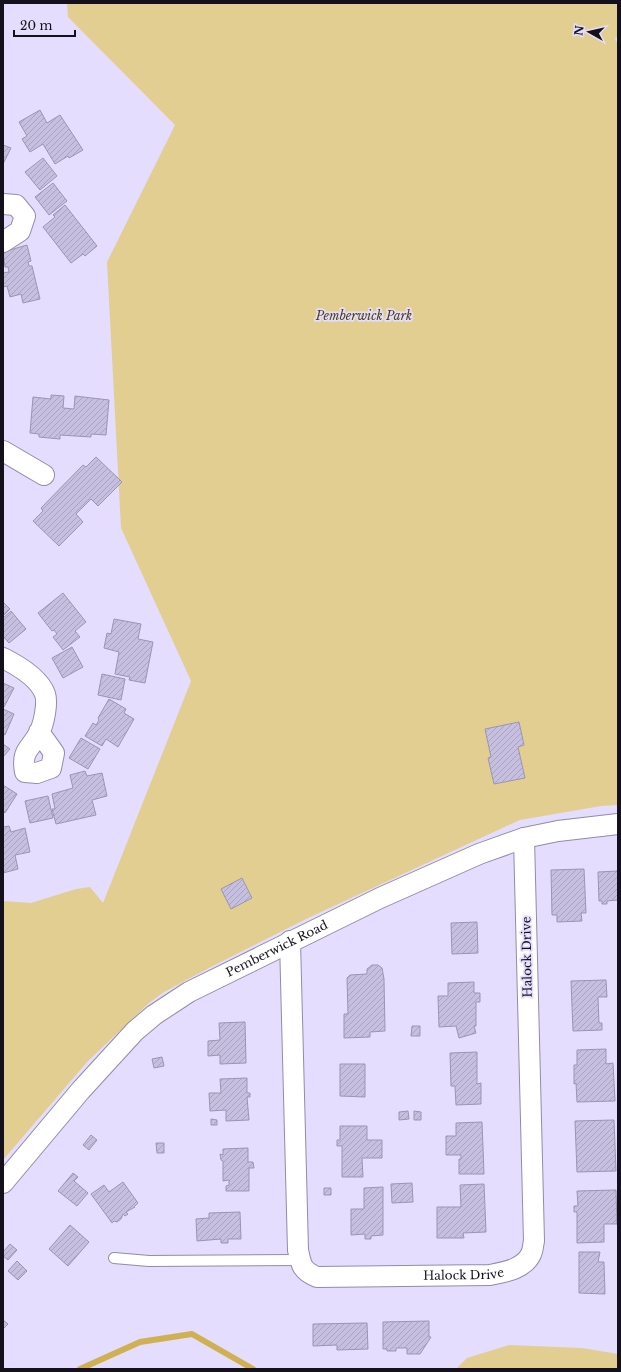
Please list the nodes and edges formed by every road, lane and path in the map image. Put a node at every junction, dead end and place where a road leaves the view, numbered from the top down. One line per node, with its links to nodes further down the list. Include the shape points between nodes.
1 (3, 204): 2 (street, via 16,205 25,216 20,231)
2 (3, 242)
3 (3, 450): 4 (street)
4 (44, 475)
5 (3, 658): 6 (street, via 19,666 45,694 45,713)
6 (39, 732)
7 (618, 824): 8 (street, Pemberwick Road)
8 (524, 838): 9 (street, Pemberwick Road, via 479,854); 12 (street, Halock Drive, via 534,1241 532,1254 509,1271 490,1275 316,1277 308,1274)
9 (290, 941): 10 (street, Pemberwick Road, via 189,992 135,1031 81,1090); 12 (street)
10 (3, 1183)
11 (114, 1258): 12 (lane, via 149,1261)
12 (300, 1260)

